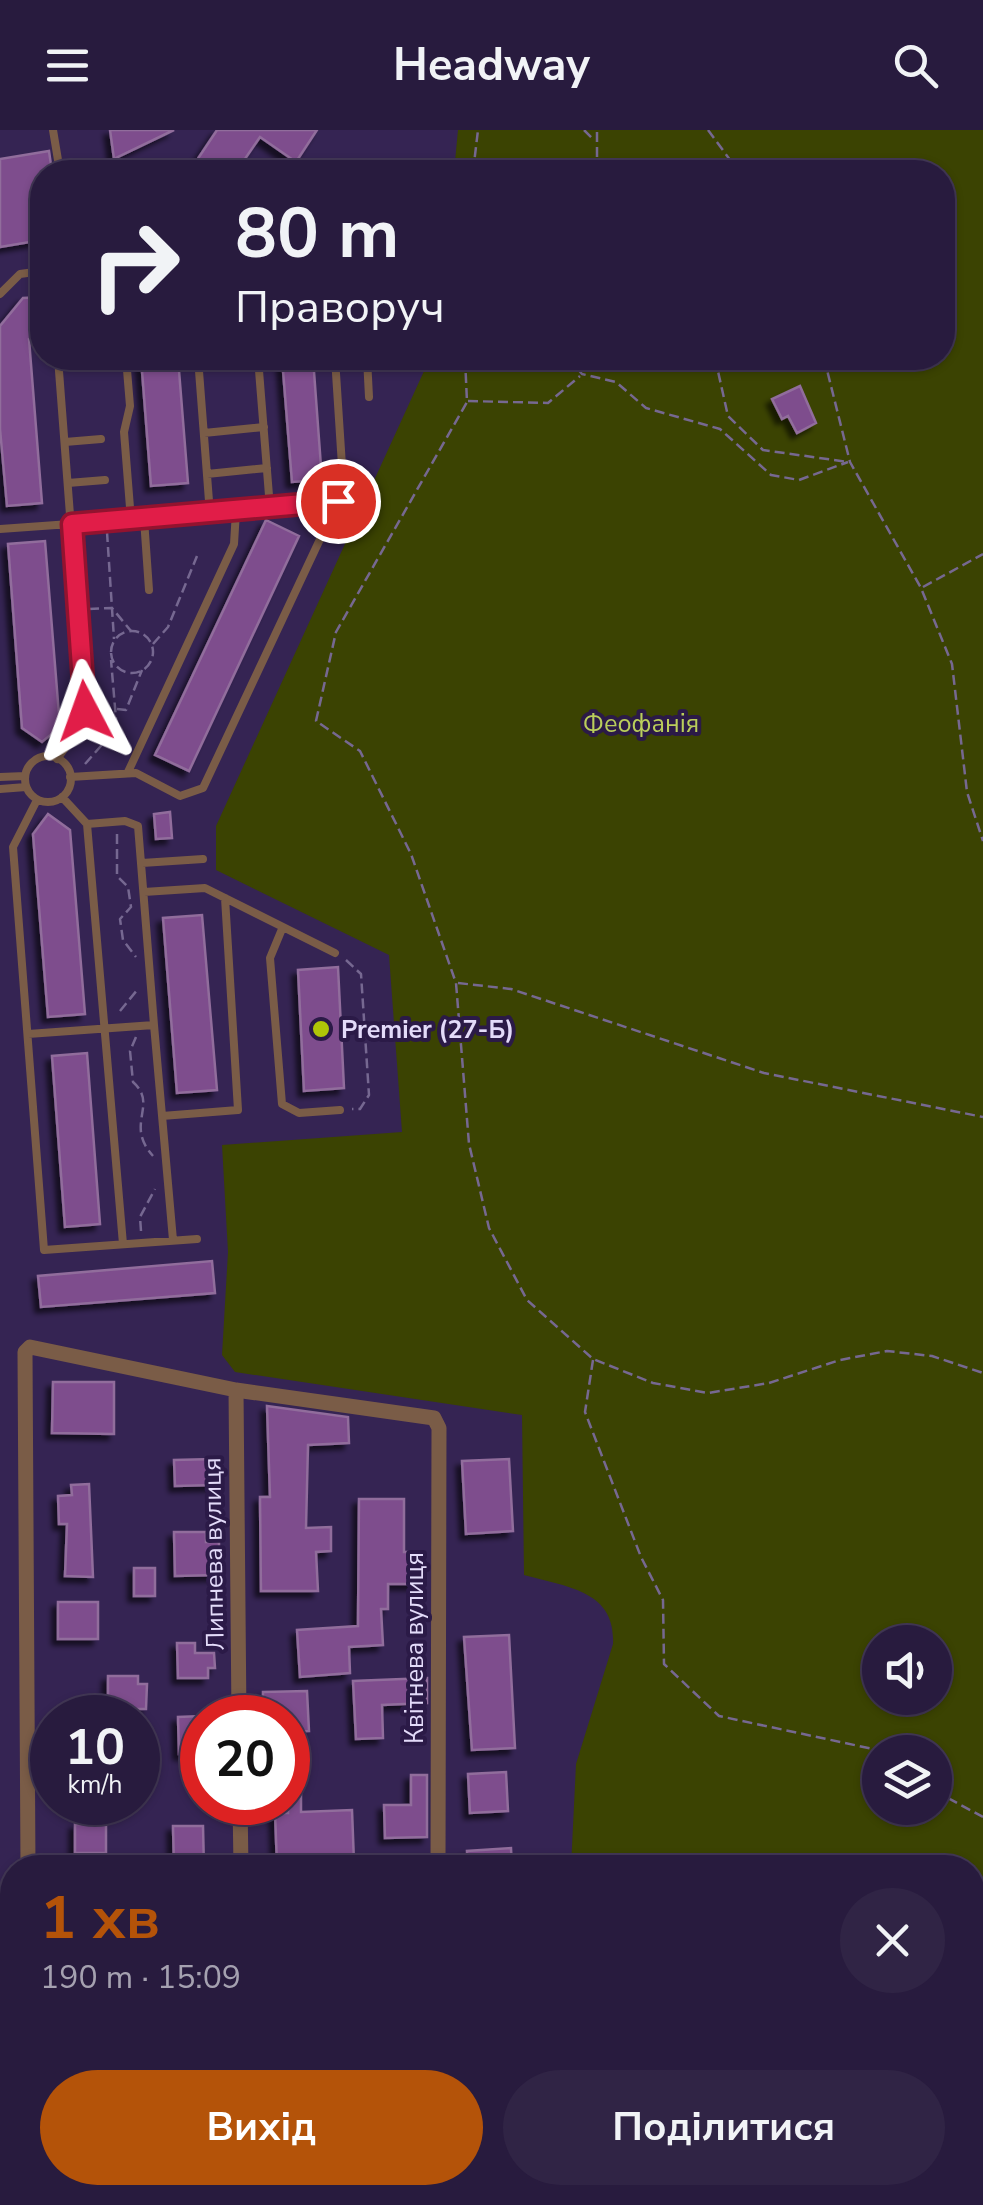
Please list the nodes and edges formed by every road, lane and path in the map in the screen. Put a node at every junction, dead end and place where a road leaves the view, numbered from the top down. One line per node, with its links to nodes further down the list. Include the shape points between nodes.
1 (52, 130): 7 (lane)
2 (478, 130): 8 (path)
3 (584, 130): 6 (path)
4 (597, 130): 6 (path)
5 (708, 130): 10 (path)
6 (595, 140): 9 (path)
7 (58, 160)
8 (474, 160)
9 (596, 160)
10 (731, 160)
11 (30, 273): 12 (lane)
12 (0, 294)
13 (59, 370): 29 (lane)
14 (127, 370): 40 (lane)
15 (199, 370): 27 (lane)
16 (259, 370): 26 (lane)
17 (336, 370): 35 (lane, via 343,481)
18 (368, 370): 24 (lane)
19 (466, 370): 25 (path)
20 (578, 370): 23 (path)
21 (720, 370): 30 (path, via 728,416 764,450)
22 (827, 370): 30 (path)
23 (582, 374): 25 (path, via 548,403); 30 (path, via 616,382 646,408 720,429 771,476 799,480)
24 (369, 397)
25 (466, 402): 79 (path, via 336,632 316,721 360,751 411,854)
26 (264, 426): 27 (lane); 31 (lane)
27 (204, 432): 32 (lane)
28 (102, 439): 29 (lane)
29 (65, 442): 34 (lane)
30 (850, 462): 46 (path)
31 (267, 468): 32 (lane); 36 (lane)
32 (207, 474): 38 (lane)
33 (105, 480): 34 (lane)
34 (68, 483): 41 (lane)
35 (338, 501): 36 (lane); 60 (lane, via 203,788 180,796)
36 (270, 508): 37 (lane)
37 (236, 511): 38 (lane); 60 (lane, via 234,544)
38 (210, 514): 39 (lane)
39 (144, 519): 40 (lane); 47 (lane)
40 (131, 520): 41 (lane)
41 (72, 524): 42 (lane); 49 (lane)
42 (0, 529)
43 (108, 532): 48 (path)
44 (983, 554): 46 (path)
45 (198, 556): 52 (path, via 168,627)
46 (921, 588): 70 (path, via 952,664 967,792)
47 (150, 590)
48 (112, 608): 49 (path); 50 (path); 51 (path)
49 (78, 610): 58 (lane, via 84,720)
50 (131, 631): 51 (path); 52 (path)
51 (114, 640): 53 (path)
52 (152, 646): 54 (path)
53 (111, 653): 54 (path, via 122,670); 55 (path)
54 (142, 670): 55 (path, via 126,710)
55 (116, 709): 56 (path, via 117,732)
56 (108, 738): 57 (path); 59 (path)
57 (124, 750)
58 (57, 759): 61 (lane, via 38,759); 63 (lane)
59 (84, 765)
60 (128, 772): 63 (lane)
61 (25, 776): 62 (lane); 64 (lane)
62 (0, 777)
63 (70, 777): 66 (lane)
64 (26, 787): 65 (lane); 67 (lane)
65 (0, 789)
66 (62, 797): 67 (lane); 68 (lane)
67 (37, 800): 83 (lane, via 14,846)
68 (88, 824): 72 (lane, via 132,822); 82 (lane)
69 (118, 833): 77 (path, via 118,876 131,907 120,919 123,940)
70 (983, 841)
71 (203, 859): 72 (lane)
72 (142, 863): 73 (lane)
73 (144, 892): 74 (lane, via 206,888); 81 (lane)
74 (225, 898): 75 (lane); 86 (lane, via 238,1110)
75 (282, 929): 76 (lane); 85 (lane, via 270,958 282,1104 300,1113)
76 (335, 953): 85 (path, via 362,974 369,1095 360,1109)
77 (139, 966)
78 (140, 976): 80 (path, via 140,987)
79 (456, 983): 87 (path, via 512,990 764,1074); 94 (path, via 469,1144 490,1228 527,1300)
80 (120, 1010)
81 (154, 1025): 82 (lane); 86 (lane)
82 (106, 1028): 83 (lane); 93 (lane)
83 (28, 1034): 93 (lane, via 44,1250)
84 (136, 1035): 88 (path, via 133,1082 145,1109 138,1124)
85 (340, 1110)
86 (162, 1116): 91 (lane)
87 (983, 1117)
88 (156, 1167)
89 (158, 1179): 92 (path, via 140,1217)
90 (196, 1239): 91 (lane)
91 (174, 1240): 92 (lane)
92 (141, 1243): 93 (lane)
93 (122, 1244)
94 (593, 1359): 95 (path, via 654,1383 708,1393 769,1384 887,1351 932,1356); 98 (path, via 585,1412 664,1600 664,1664 718,1716)
95 (983, 1373)
96 (236, 1390): 97 (street, Липнева вулиця); 102 (street, via 30,1347 25,1352); 104 (street, Квітнева вулиця, via 430,1416 439,1428)
97 (239, 1695)
98 (862, 1747)
99 (952, 1800): 100 (path)
100 (983, 1817)
101 (240, 1825): 103 (street)
102 (28, 1855)
103 (241, 1855)
104 (438, 1855)

